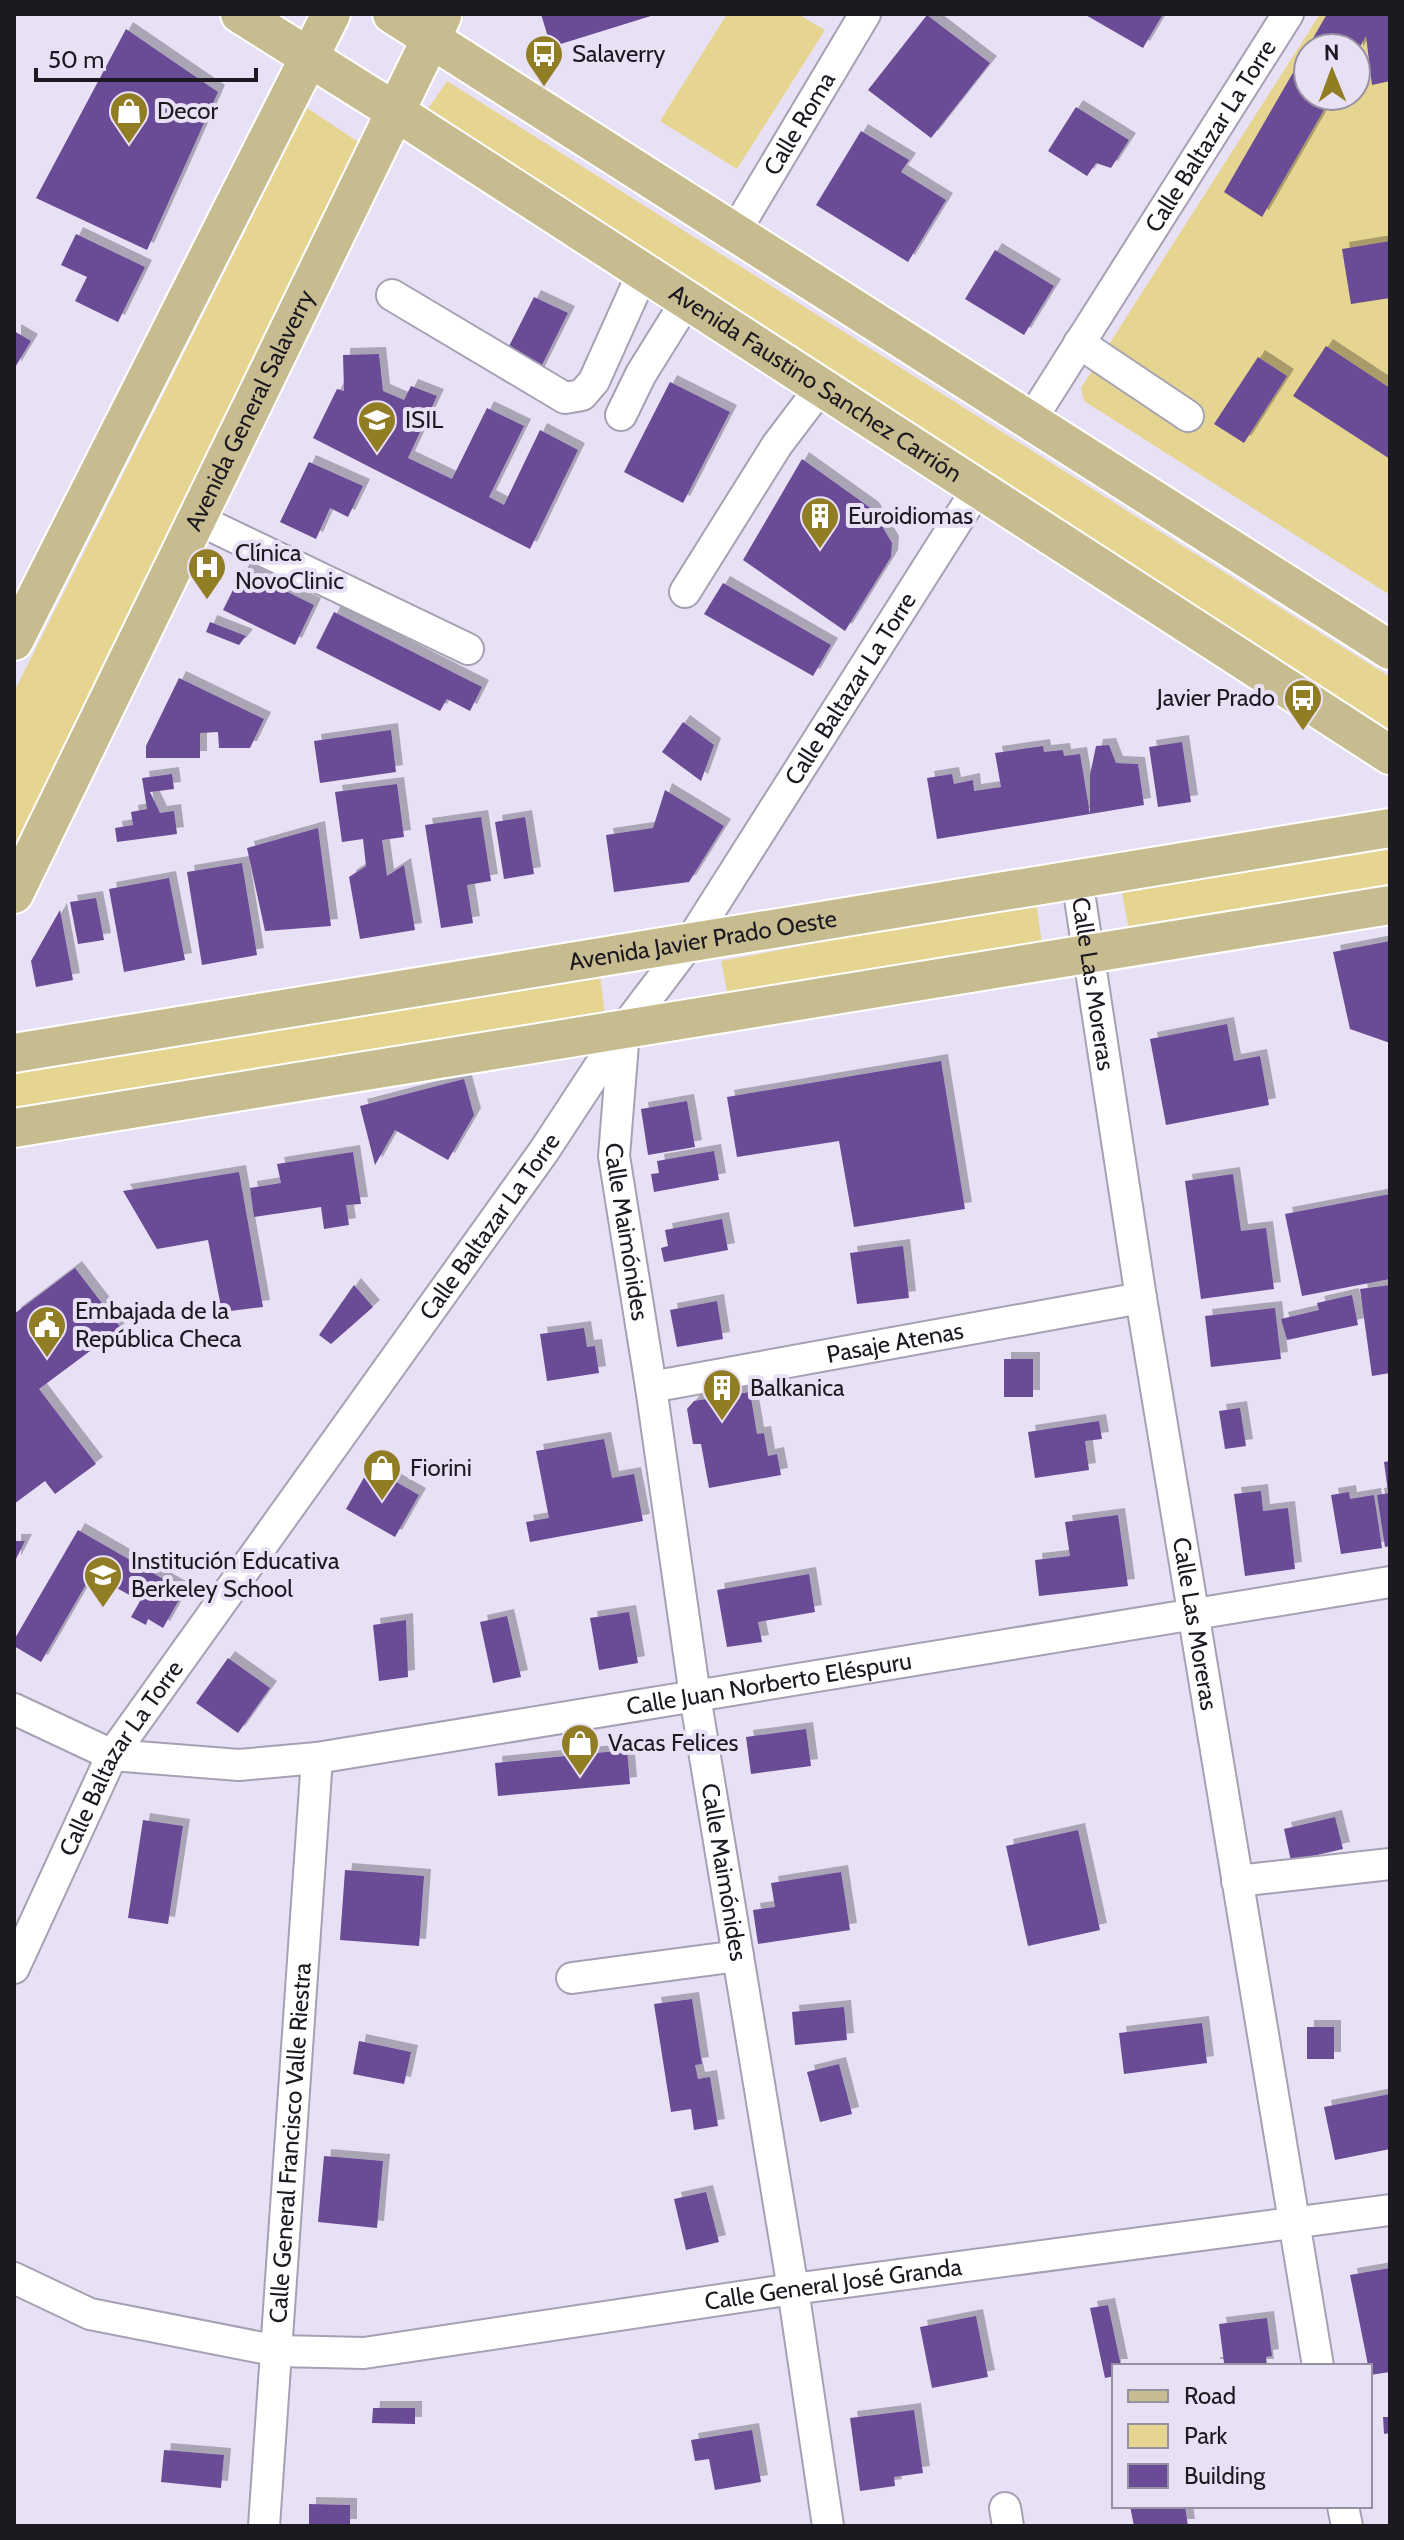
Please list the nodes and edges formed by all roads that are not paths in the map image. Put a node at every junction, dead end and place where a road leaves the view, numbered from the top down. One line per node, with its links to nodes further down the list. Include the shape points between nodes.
1 (240, 14): 7 (main road, Avenida Faustino Sanchez Carrión)
2 (331, 14): 7 (main road)
3 (392, 14): 6 (main road)
4 (865, 14): 9 (street, Calle Roma)
5 (1288, 14): 13 (street, Calle Baltazar La Torre)
6 (437, 26): 8 (main road, Avenida General Salaverry); 9 (main road)
7 (310, 57): 8 (main road, Avenida Faustino Sanchez Carrión); 21 (main road)
8 (396, 112): 10 (main road, Avenida Faustino Sanchez Carrión); 19 (main road, Avenida General Salaverry)
9 (735, 232): 17 (main road)
10 (643, 272): 11 (street, via 594,381 582,395 565,398); 12 (main road, Avenida Faustino Sanchez Carrión)
11 (392, 295)
12 (687, 300): 14 (main road, Avenida Faustino Sanchez Carrión); 15 (street)
13 (1079, 343): 16 (street); 17 (street, Calle Baltazar La Torre)
14 (821, 387): 18 (main road, Avenida Faustino Sanchez Carrión); 20 (street, via 777,445)
15 (621, 415)
16 (1188, 416)
17 (1031, 420): 23 (main road)
18 (978, 488): 24 (main road, Avenida Faustino Sanchez Carrión); 29 (street, Calle Baltazar La Torre)
19 (197, 519): 22 (street); 27 (main road, Avenida General Salaverry)
20 (685, 592)
21 (14, 641)
22 (468, 649)
23 (1390, 650)
24 (1390, 755)
25 (1390, 828): 26 (main road, Avenida Javier Prado Oeste)
26 (1077, 879): 29 (main road, Avenida Javier Prado Oeste); 30 (street, Calle Las Moreras)
27 (14, 894)
28 (1390, 905): 30 (main road)
29 (690, 942): 31 (street, Calle Baltazar La Torre); 32 (main road, Avenida Javier Prado Oeste)
30 (1088, 954): 31 (main road); 34 (street, Calle Las Moreras)
31 (624, 1029): 33 (main road); 35 (street, Calle Maimónides, via 614,1156); 40 (street, Calle Baltazar La Torre, via 544,1151)
32 (14, 1053)
33 (14, 1128)
34 (1141, 1298): 35 (street, Pasaje Atenas); 37 (street, Calle Las Moreras)
35 (651, 1387): 38 (street, Calle Maimónides)
36 (1390, 1582): 37 (street, Calle Juan Norberto Eléspuru)
37 (1194, 1614): 38 (street, Calle Juan Norberto Eléspuru); 43 (street, Calle Las Moreras)
38 (695, 1696): 41 (street, Calle Juan Norberto Eléspuru); 44 (street, Calle Maimónides)
39 (14, 1709): 40 (street, Calle Juan Norberto Eléspuru)
40 (112, 1755): 41 (street, Calle Juan Norberto Eléspuru, via 239,1765); 45 (street, Calle Baltazar La Torre)
41 (317, 1758): 51 (street, Calle General Francisco Valle Riestra)
42 (1390, 1864): 43 (street)
43 (1237, 1881): 48 (street, Calle Las Moreras)
44 (738, 1956): 46 (street); 50 (street, Calle Maimónides)
45 (14, 1968)
46 (572, 1978)
47 (1390, 2210): 48 (street, Calle General José Granda)
48 (1293, 2224): 50 (street, Calle General José Granda); 52 (street, Calle Las Moreras)
49 (14, 2278): 51 (street, Calle General José Granda, via 90,2314)
50 (793, 2289): 51 (street, Calle General José Granda, via 364,2353); 54 (street, Calle Maimónides)
51 (278, 2351): 53 (street, Calle General Francisco Valle Riestra)
52 (1318, 2364)
53 (264, 2526)
54 (828, 2526)

